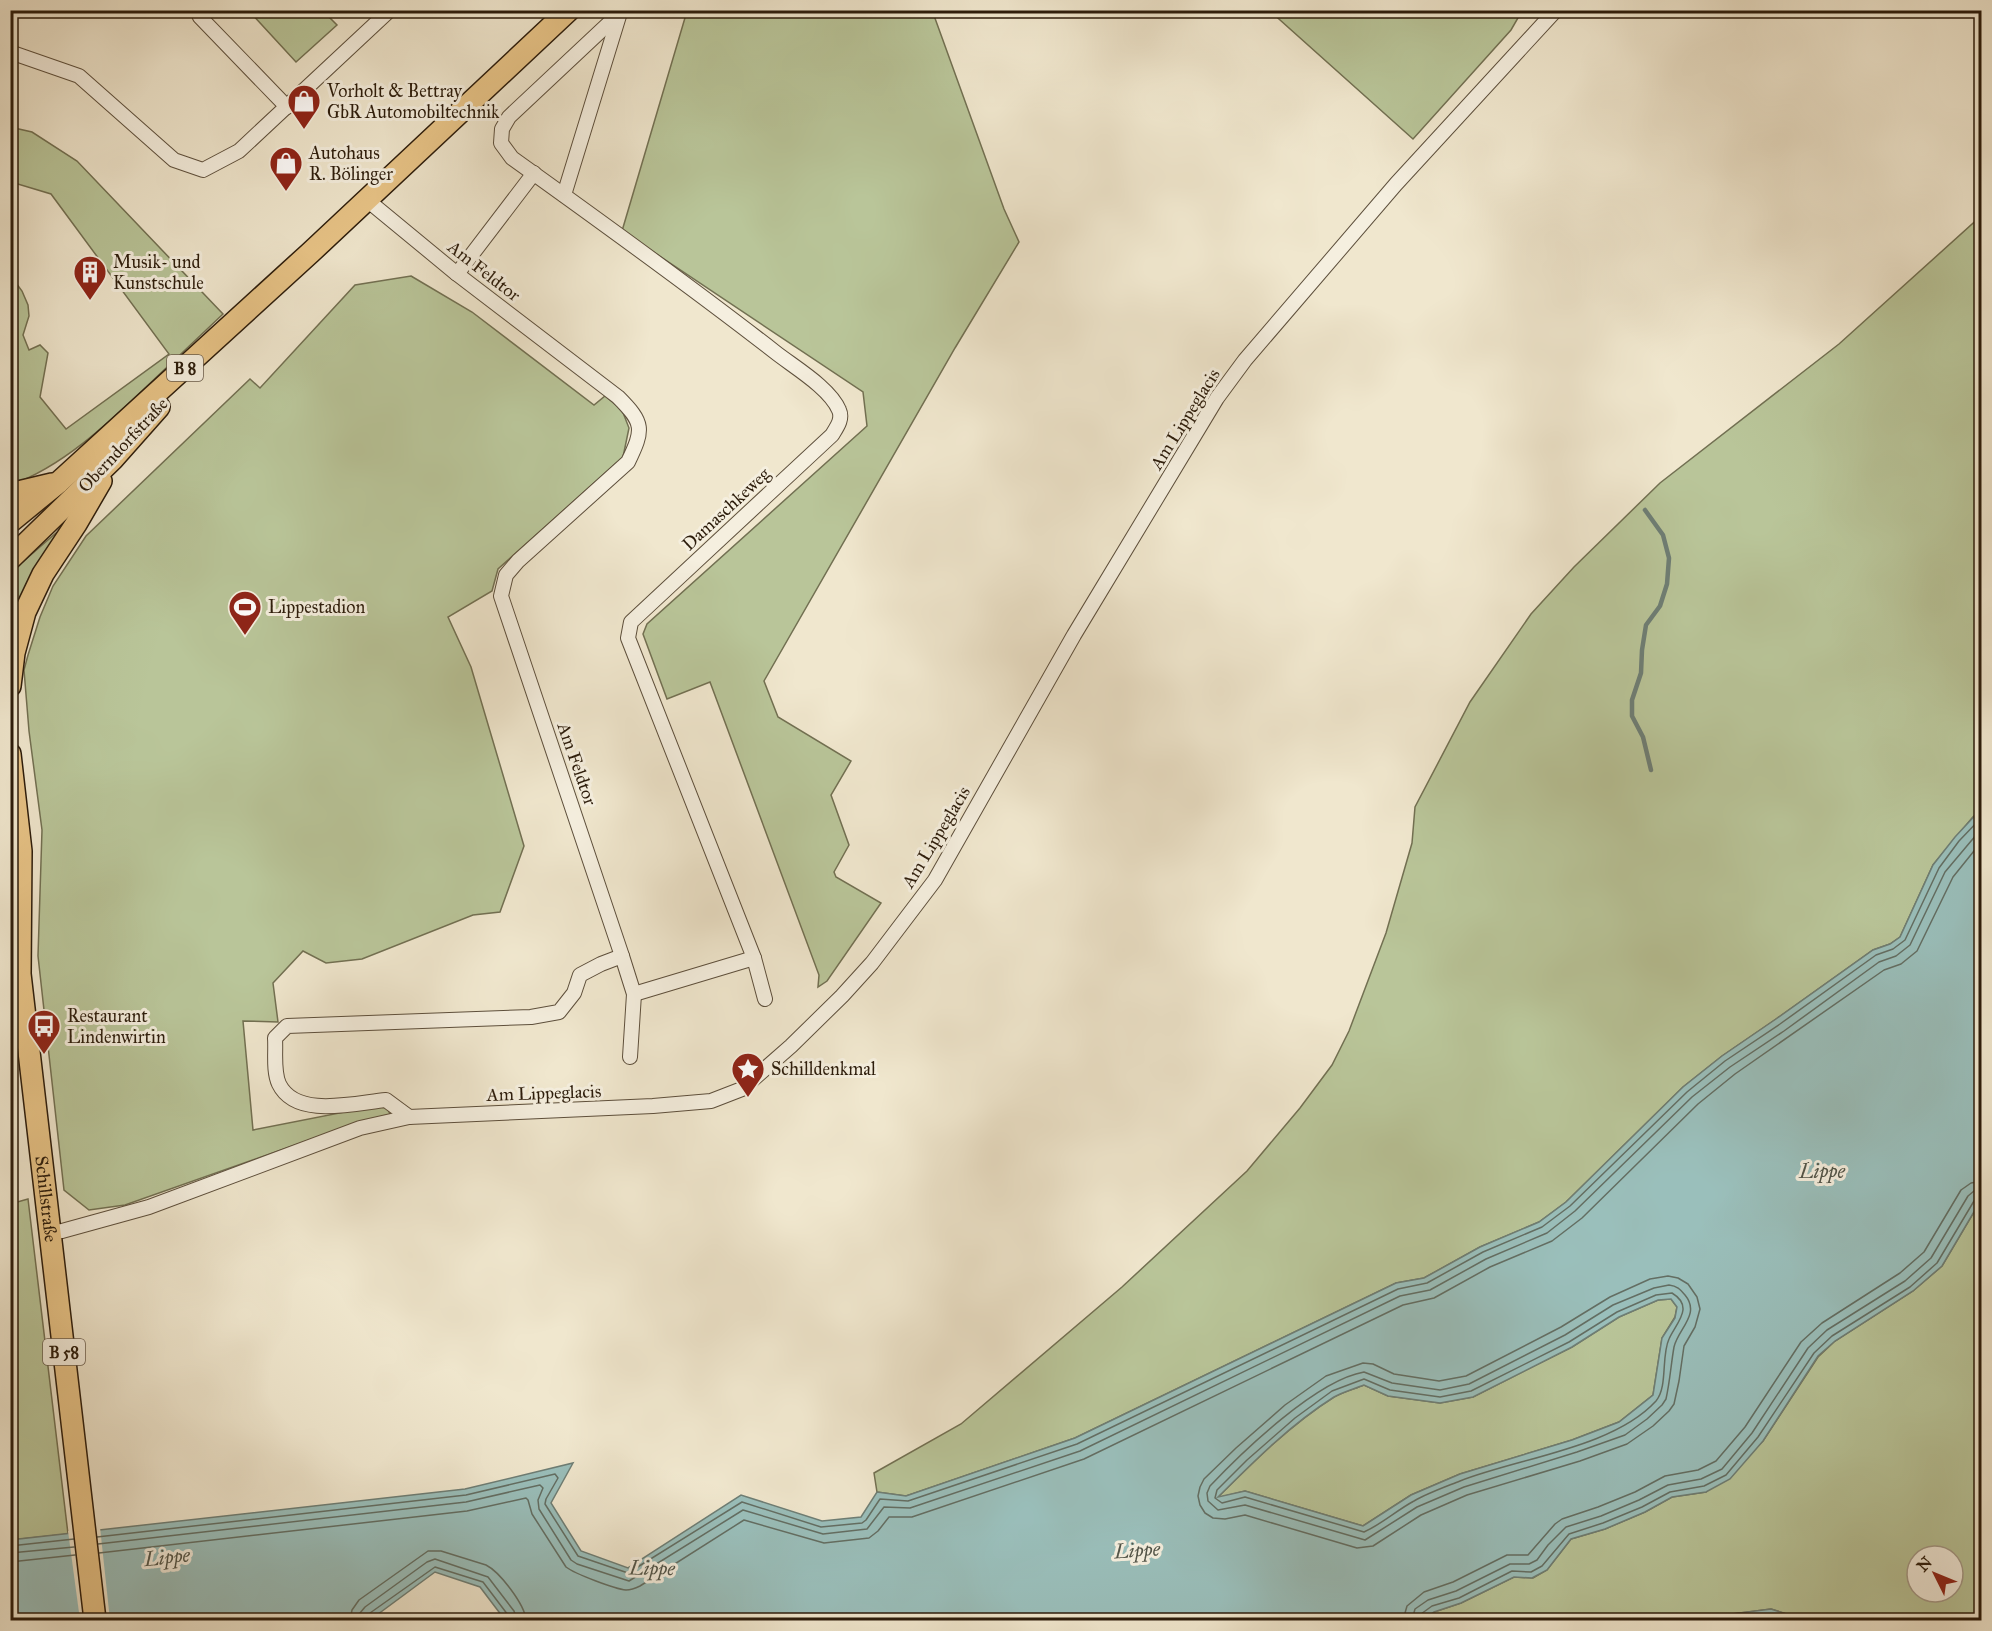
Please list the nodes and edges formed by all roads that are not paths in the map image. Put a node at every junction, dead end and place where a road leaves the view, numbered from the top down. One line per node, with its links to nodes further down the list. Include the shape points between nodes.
1 (197, 10): 7 (street)
2 (390, 10): 7 (street)
3 (569, 10): 10 (main road, Oberndorfstraße / B 8)
4 (1556, 10): 26 (street, Am Lippeglacis, via 1388,192 1216,398 1074,635 935,880 872,963 791,1046 742,1089 711,1101)
5 (622, 12): 8 (street, Damaschkeweg, via 509,117 502,129 501,143 512,158); 9 (street, Damaschkeweg)
6 (10, 52): 7 (street, via 79,76 174,160 203,170 239,151)
7 (287, 107)
8 (534, 173): 9 (street, Damaschkeweg); 12 (street)
9 (564, 195): 22 (street, Damaschkeweg, via 820,387 840,411 840,422 832,435 631,622 628,638)
10 (366, 199): 11 (main road, Oberndorfstraße / B 8); 12 (street, Am Feldtor)
11 (310, 253): 13 (main road, Oberndorfstraße / B 8); 14 (main road, Oberndorfstraße / B 8)
12 (457, 273): 21 (street, Am Feldtor, via 618,397 635,414 639,428 628,462 518,561 506,574 501,596)
13 (112, 460): 17 (main road, Oberndorfstraße / B 8); 18 (main road, B 8, via 43,574 25,612)
14 (59, 482): 15 (main road); 16 (main road, Oberndorfstraße / B 8)
15 (10, 494)
16 (10, 522)
17 (10, 559)
18 (10, 686)
19 (10, 754): 20 (main road, Schillstraße / B 58)
20 (12, 775): 27 (main road, Schillstraße / B 58, via 21,851 20,974)
21 (622, 957): 23 (street); 26 (street, via 580,975 574,993 559,1012 531,1017 287,1026 275,1038 279,1084 301,1103 317,1106 386,1100)
22 (754, 958): 23 (street); 24 (street, Damaschkeweg)
23 (634, 994): 25 (street)
24 (765, 999)
25 (630, 1057)
26 (409, 1117): 27 (street, Am Lippeglacis, via 360,1128 149,1207)
27 (50, 1232): 28 (main road, Schillstraße / B 58)
28 (95, 1620)

